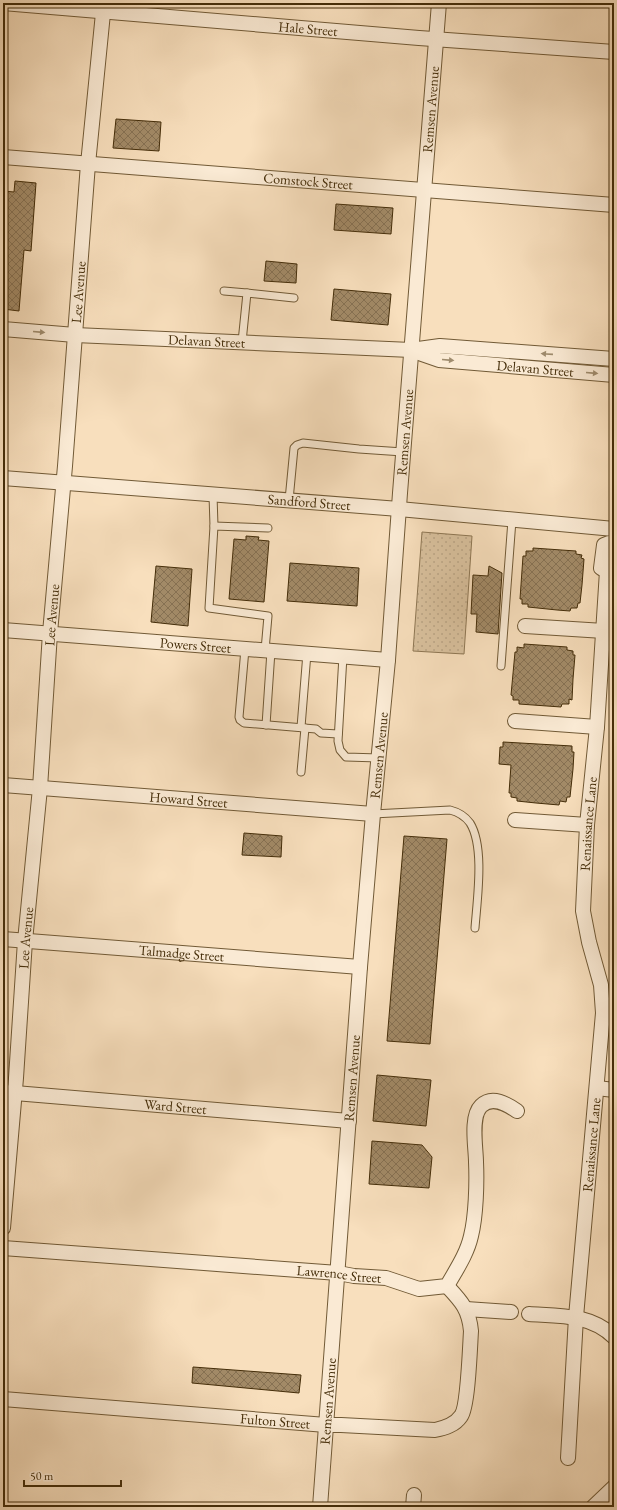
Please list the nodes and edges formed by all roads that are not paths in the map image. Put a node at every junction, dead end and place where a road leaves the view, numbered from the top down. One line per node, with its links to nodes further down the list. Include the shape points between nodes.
1 (3, 3): 3 (street, Hale Street)
2 (439, 3): 4 (street, Remsen Avenue)
3 (103, 7): 4 (street, Hale Street); 7 (street, Lee Avenue)
4 (436, 39): 5 (street, Hale Street); 8 (street, Remsen Avenue)
5 (614, 52)
6 (3, 157): 7 (street, Comstock Street)
7 (88, 164): 8 (street, Comstock Street); 14 (street, Lee Avenue)
8 (424, 191): 9 (street, Comstock Street); 16 (street, Remsen Avenue)
9 (614, 205)
10 (224, 291): 11 (lane)
11 (247, 293): 12 (lane); 15 (lane)
12 (294, 298)
13 (3, 329): 14 (street, Delavan Street, one-way to 14)
14 (75, 335): 15 (street, Delavan Street); 21 (street, Lee Avenue)
15 (242, 342): 16 (street, Delavan Street)
16 (411, 350): 17 (street, Delavan Street, one-way to 16, via 440,346); 18 (street, Delavan Street, one-way to 18, via 439,360); 19 (street, Remsen Avenue)
17 (614, 359)
18 (614, 375)
19 (403, 452): 23 (lane, via 303,443 297,445 294,448); 24 (street, Remsen Avenue)
20 (3, 478): 21 (street, Sandford Street)
21 (63, 483): 22 (street, Sandford Street); 32 (street, Lee Avenue)
22 (213, 495): 23 (street, Sandford Street); 26 (lane)
23 (289, 500): 24 (street, Sandford Street)
24 (398, 509): 25 (street, Sandford Street); 37 (street, Remsen Avenue)
25 (512, 520): 28 (street, Sandford Street); 38 (lane)
26 (214, 526): 27 (lane); 34 (lane, via 209,608 268,616)
27 (268, 528)
28 (612, 539): 31 (street, Renaissance Lane, via 604,545 601,568 608,571)
29 (525, 626): 31 (street)
30 (3, 630): 32 (street, Powers Street)
31 (604, 631): 41 (street, Renaissance Lane)
32 (50, 634): 33 (street, Powers Street); 47 (street, Lee Avenue)
33 (246, 649): 34 (street, Powers Street); 40 (lane, via 239,717 244,723)
34 (268, 650): 35 (street, Powers Street); 40 (lane)
35 (307, 653): 36 (street, Powers Street); 42 (lane)
36 (343, 656): 37 (street, Powers Street); 43 (lane)
37 (388, 660): 44 (street, Remsen Avenue)
38 (501, 666)
39 (515, 720): 41 (street)
40 (266, 725): 42 (lane)
41 (597, 727): 50 (street, Renaissance Lane)
42 (303, 728): 43 (lane); 45 (lane)
43 (338, 734): 44 (lane, via 340,750 346,757)
44 (378, 758): 48 (street, Remsen Avenue)
45 (301, 772)
46 (3, 785): 47 (street, Howard Street)
47 (40, 788): 48 (street, Howard Street); 53 (street, Lee Avenue)
48 (373, 814): 51 (lane, via 450,810 466,818 471,824 478,856); 54 (street, Remsen Avenue)
49 (515, 820): 50 (street)
50 (587, 825): 55 (street, Renaissance Lane, via 583,911 601,985 603,1012)
51 (475, 928)
52 (3, 939): 53 (street, Talmadge Street)
53 (25, 941): 54 (street, Talmadge Street); 57 (street, Lee Avenue)
54 (360, 968): 59 (street, Remsen Avenue)
55 (597, 1088): 56 (street); 67 (street, Renaissance Lane)
56 (614, 1090)
57 (9, 1092): 59 (street, Ward Street); 60 (street, Lee Avenue)
58 (517, 1112): 63 (street, via 505,1103 495,1101 487,1102 476,1113 474,1124 477,1176 473,1227 468,1245)
59 (349, 1121): 62 (street, Remsen Avenue)
60 (3, 1228)
61 (3, 1248): 62 (street, Lawrence Street)
62 (338, 1273): 63 (street, Lawrence Street, via 386,1278 418,1289); 70 (street, Remsen Avenue)
63 (447, 1286): 64 (street)
64 (466, 1309): 65 (street); 70 (street, Fulton Street, via 471,1331 464,1410 457,1421 444,1429 435,1430)
65 (511, 1312)
66 (530, 1314): 67 (street)
67 (576, 1317): 68 (street, via 600,1326); 71 (street, Renaissance Lane)
68 (614, 1337)
69 (3, 1399): 70 (street, Fulton Street)
70 (326, 1425): 73 (street, Remsen Avenue)
71 (568, 1458)
72 (614, 1488): 74 (street)
73 (320, 1507)
74 (593, 1507)

